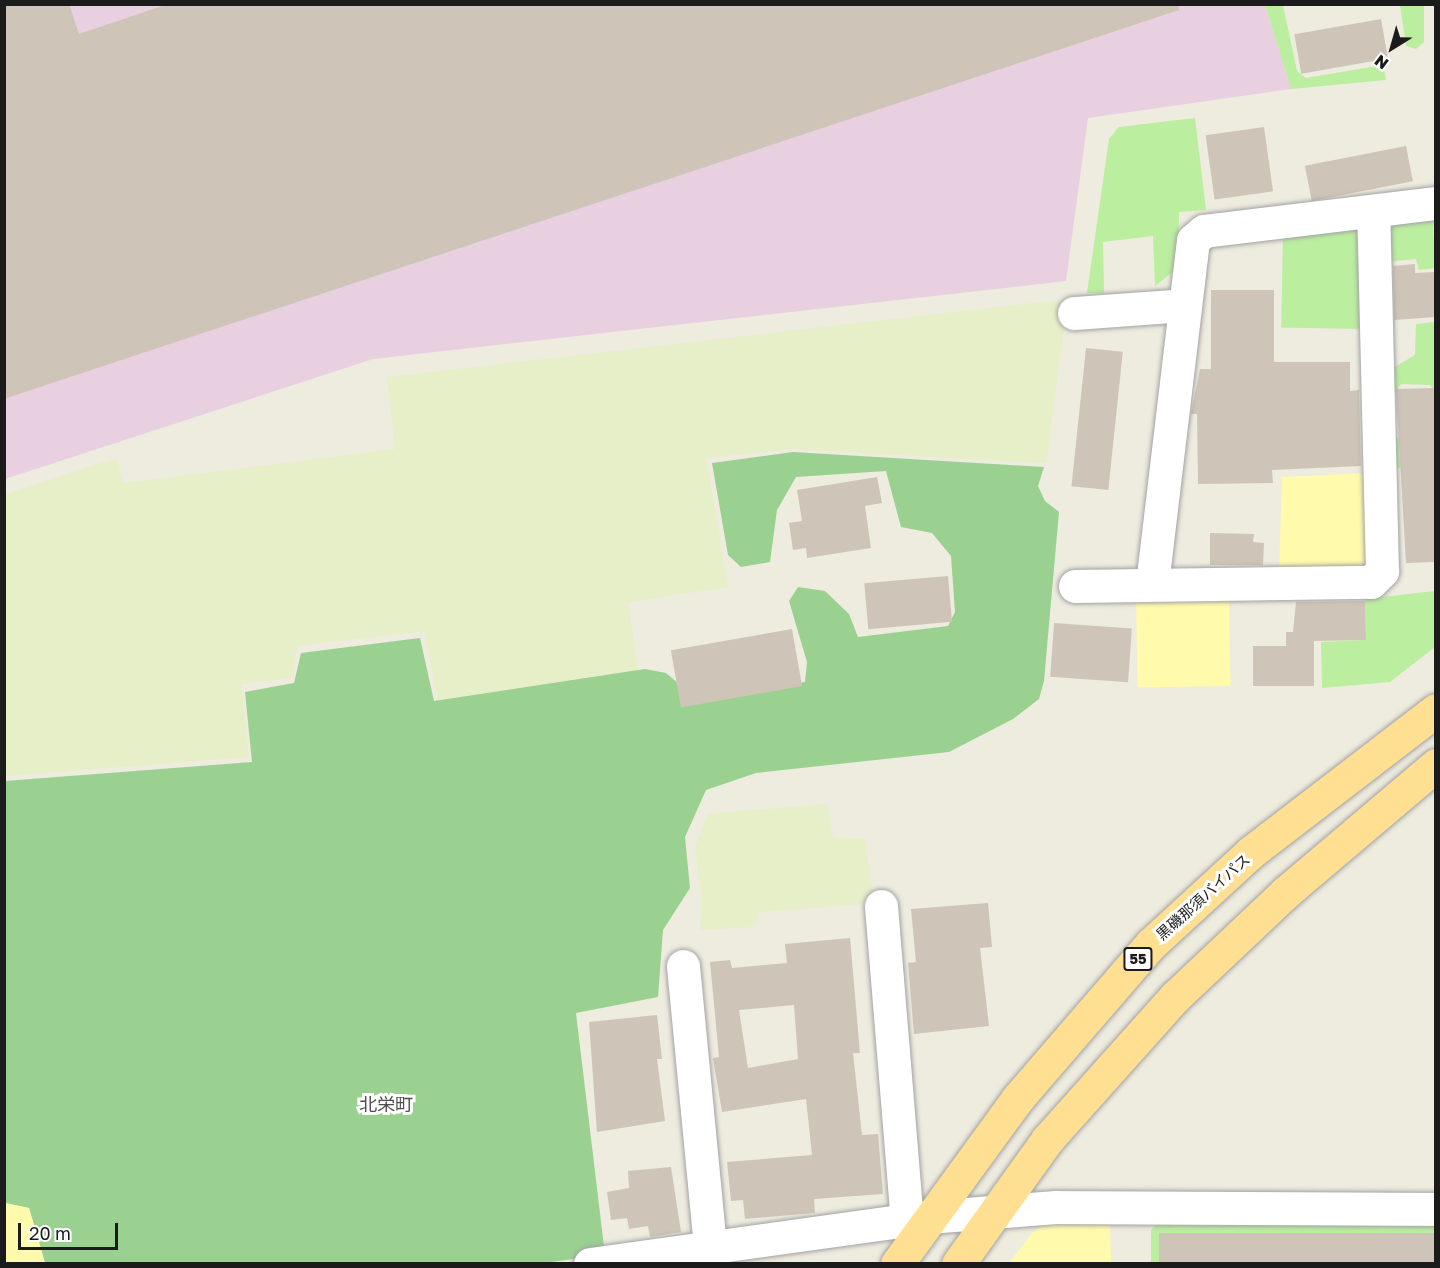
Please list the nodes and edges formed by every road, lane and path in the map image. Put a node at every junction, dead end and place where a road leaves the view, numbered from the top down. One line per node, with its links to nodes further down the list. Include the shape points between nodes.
1 (1436, 203): 2 (street)
2 (1372, 212): 3 (street, via 1204,231 1193,240); 5 (street, via 1382,571 1371,582)
3 (1185, 305): 4 (street); 5 (street)
4 (1074, 313)
5 (1152, 584): 6 (street)
6 (1076, 586)
7 (1436, 710): 13 (main road, 黒磯那須バイパス / 55, via 1251,852 1151,944)
8 (1436, 765): 12 (main road, via 1285,893 1175,997 1047,1140)
9 (881, 906): 13 (street)
10 (682, 966): 14 (street)
11 (1436, 1209): 12 (street, via 1056,1207)
12 (992, 1212): 13 (street); 17 (main road)
13 (917, 1219): 14 (street); 16 (main road, 黒磯那須バイパス / 55)
14 (710, 1247): 15 (street)
15 (590, 1263)
16 (897, 1263)
17 (958, 1263)

